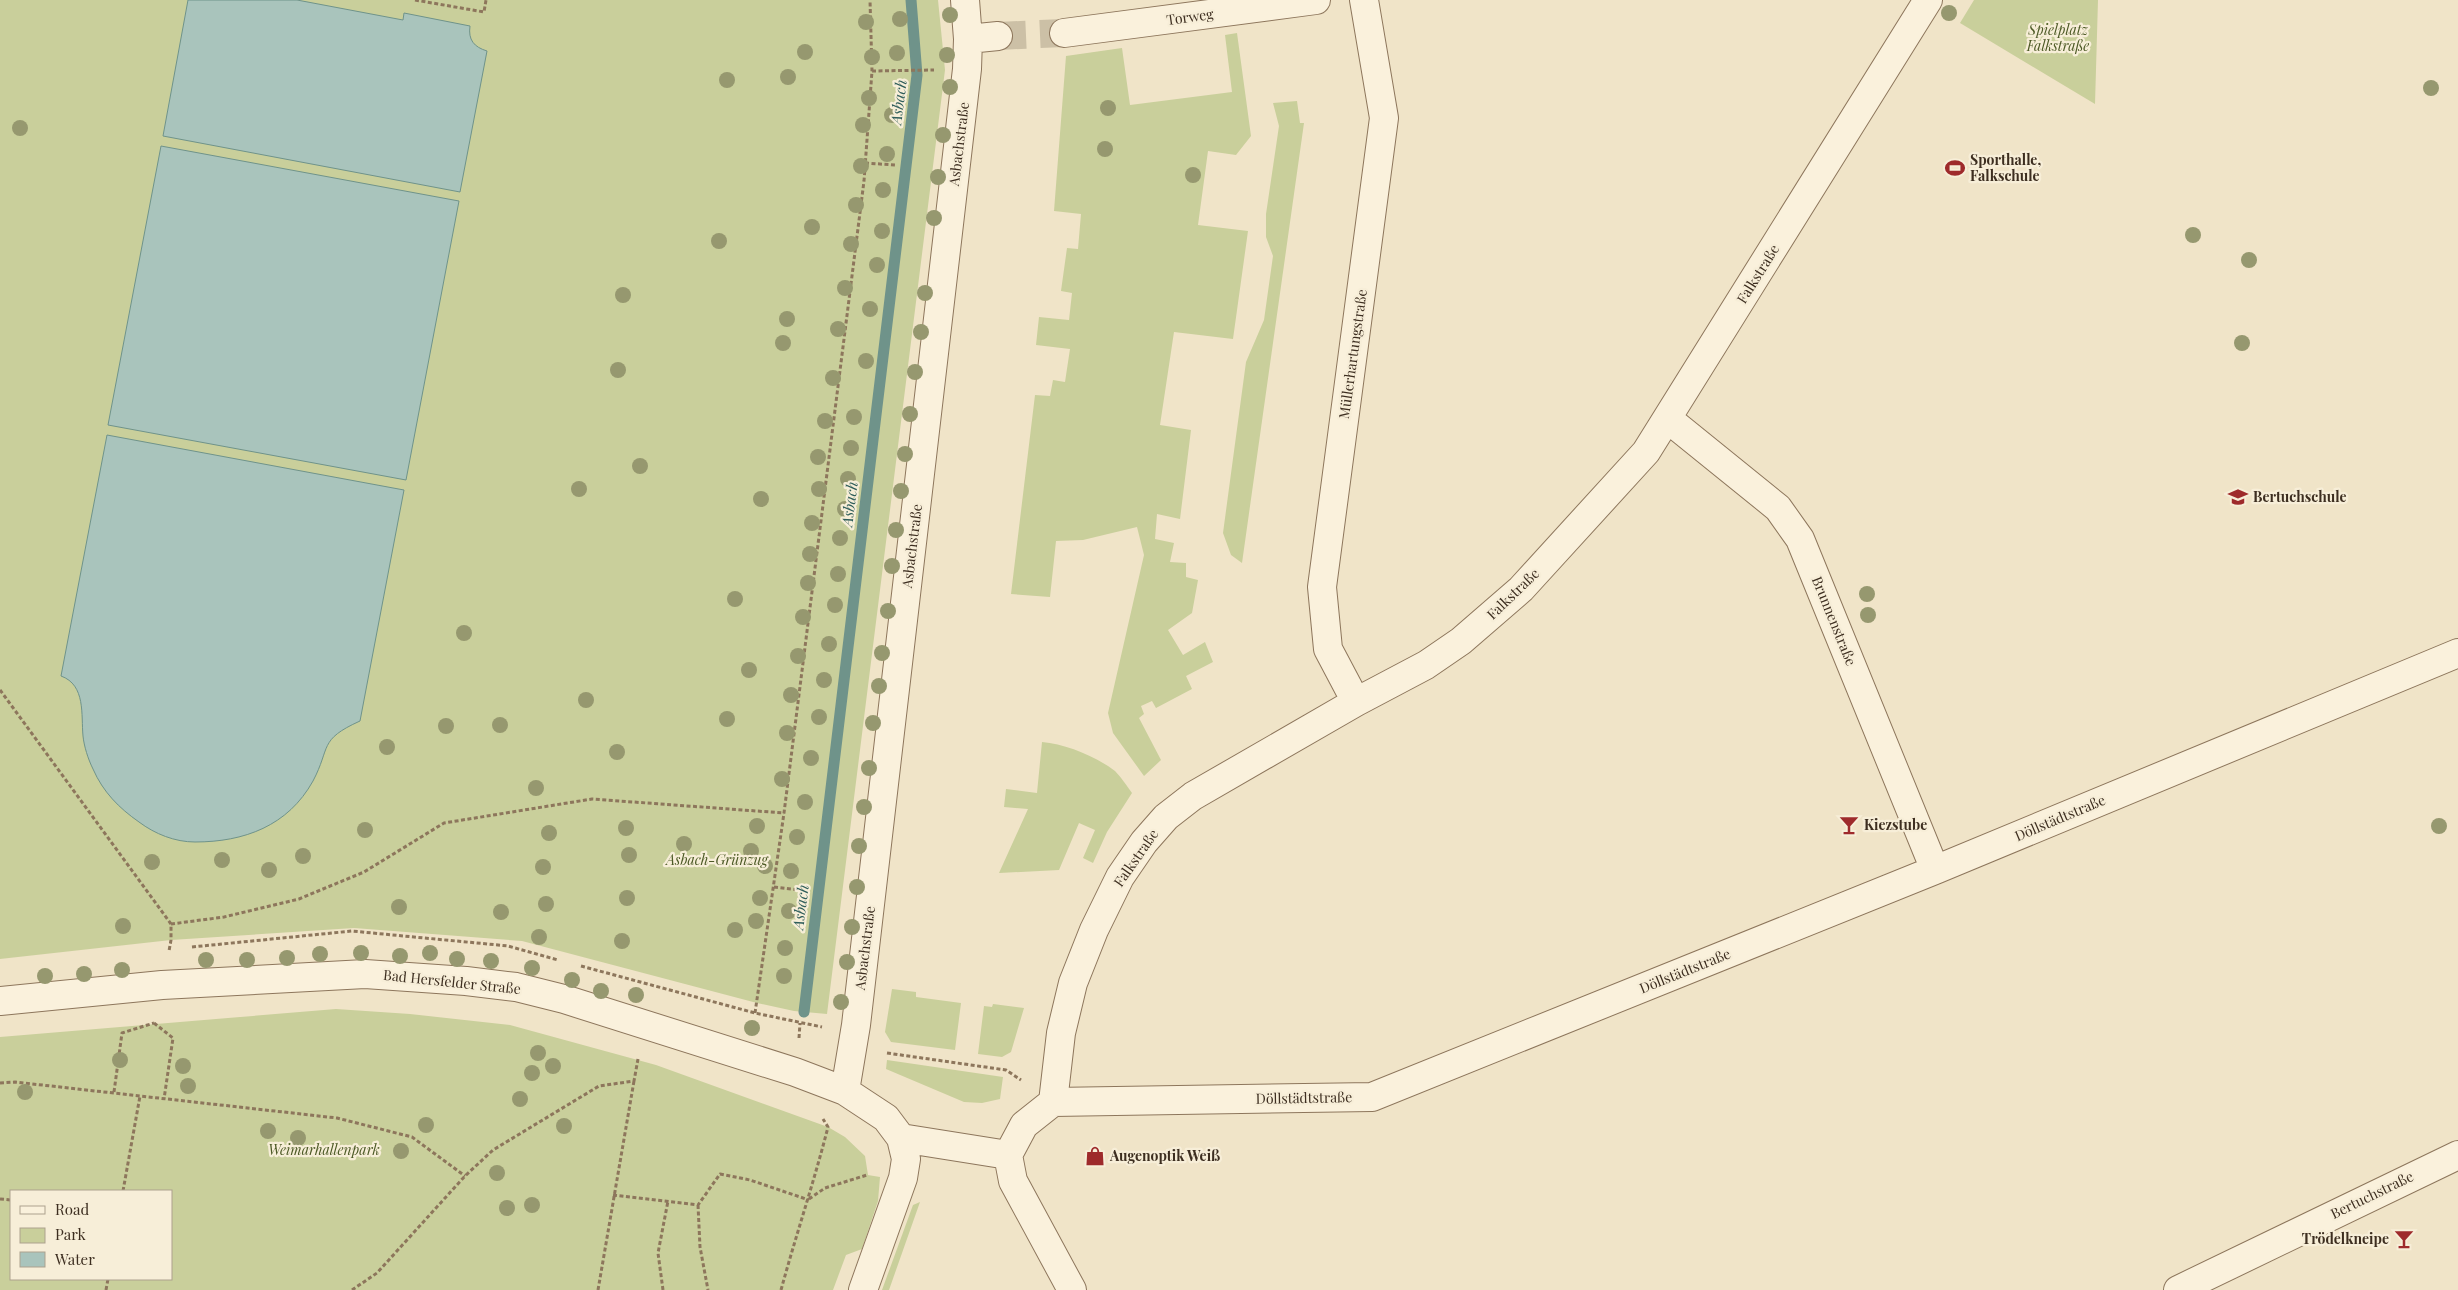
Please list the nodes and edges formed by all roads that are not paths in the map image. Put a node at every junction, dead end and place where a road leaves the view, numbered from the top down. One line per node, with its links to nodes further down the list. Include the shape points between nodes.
1 (965, 0): 7 (street, Asbachstraße)
2 (1316, 0): 5 (street, Torweg)
3 (1364, 0): 10 (street, Müllerhartungstraße, via 1384,118 1322,587 1328,649)
4 (1928, 0): 8 (street, Falkstraße)
5 (1064, 33)
6 (998, 36): 7 (street)
7 (968, 39): 13 (street, Asbachstraße)
8 (1668, 419): 10 (street, Falkstraße, via 1646,452 1521,589 1462,641 1426,665); 11 (street, Brunnenstraße, via 1778,508 1793,527)
9 (2458, 653): 11 (street, Döllstädtstraße)
10 (1356, 702): 14 (street, Falkstraße, via 1193,796 1166,817 1144,842 1094,930 1073,983 1061,1033)
11 (1935, 870): 14 (street, Döllstädtstraße, via 1372,1097)
12 (0, 1001): 13 (street, Bad Hersfelder Straße, via 162,985 365,974 466,981 516,987 564,999)
13 (845, 1091): 15 (street, Bad Hersfelder Straße, via 886,1118)
14 (1053, 1102): 17 (street, via 1024,1125)
15 (901, 1138): 17 (street); 18 (street, via 906,1159 903,1178)
16 (2458, 1155): 20 (street, Bertuchstraße)
17 (1008, 1156): 19 (street, via 1013,1181)
18 (863, 1290)
19 (1072, 1290)
20 (2178, 1290)

